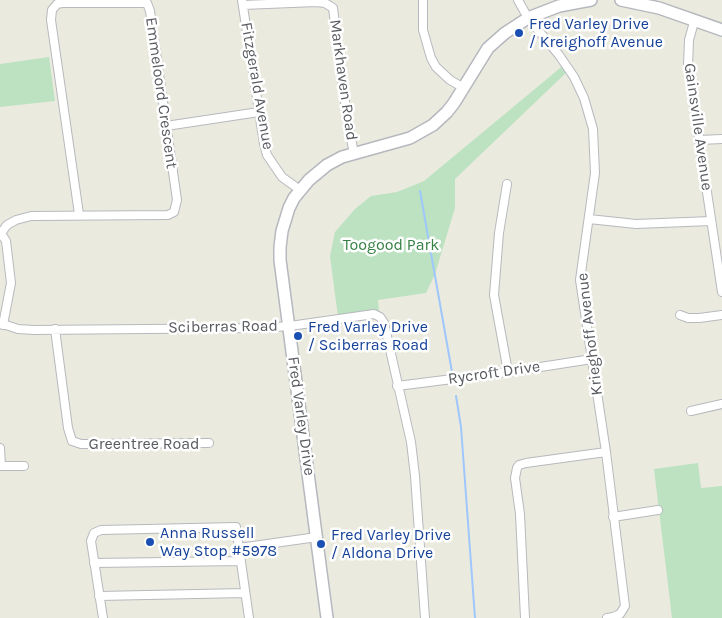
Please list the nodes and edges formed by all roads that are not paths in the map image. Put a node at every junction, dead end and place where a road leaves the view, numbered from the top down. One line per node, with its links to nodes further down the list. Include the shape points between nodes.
1 (423, 0): 9 (street, via 423,30 431,58 450,80)
2 (518, 0): 6 (street, Krieghoff Avenue)
3 (591, 0): 6 (street, Fred Varley Drive, via 559,6)
4 (620, 0): 7 (street, via 659,8)
5 (242, 3): 10 (street, Fitzgerald Avenue); 14 (street, Markhaven Road, via 316,2 333,8)
6 (528, 18): 9 (street, Fred Varley Drive, via 488,48); 18 (street, Krieghoff Avenue, via 574,77 590,117 595,173)
7 (694, 22): 8 (street); 13 (street, Gainsville Avenue, via 689,40 688,66)
8 (722, 30)
9 (464, 88): 14 (street, Fred Varley Drive, via 447,112 418,134)
10 (259, 112): 11 (street); 16 (street, Fitzgerald Avenue, via 267,155 282,177)
11 (166, 126): 17 (street, Emmeloord Crescent, via 177,200 174,212 168,215); 17 (street, Emmeloord Crescent, via 150,11 146,3 62,3 53,6 51,20)
12 (722, 139): 13 (street)
13 (699, 140): 19 (street, Gainsville Avenue)
14 (354, 154): 16 (street, Fred Varley Drive, via 327,165)
15 (507, 184): 28 (street, via 494,295)
16 (300, 190): 25 (street, Fred Varley Drive, via 285,218 280,247)
17 (79, 214): 20 (street, Emmeloord Crescent, via 24,217)
18 (589, 218): 19 (street, via 636,224); 27 (street, Krieghoff Avenue, via 580,280)
19 (711, 221): 21 (street, Gainsville Avenue)
20 (0, 232): 24 (street, via 6,241 11,283)
21 (722, 292)
22 (680, 315): 23 (street, via 694,318)
23 (722, 315)
24 (2, 324): 26 (street, Sciberras Road)
25 (290, 326): 26 (street, Sciberras Road); 29 (street, Sciberras Road, via 374,314 380,317); 39 (street, Fred Varley Drive)
26 (55, 329): 32 (street, Greentree Road, via 72,441 81,444)
27 (592, 359): 28 (street, Rycroft Drive); 34 (street, Krieghoff Avenue)
28 (508, 372): 29 (street, Rycroft Drive)
29 (397, 386): 48 (street, Sciberras Road, via 413,457)
30 (722, 404): 31 (street)
31 (691, 411)
32 (209, 443)
33 (0, 448): 35 (street)
34 (606, 452): 38 (street, Krieghoff Avenue); 49 (street, via 526,463 517,468 515,478)
35 (0, 466): 36 (street)
36 (24, 466)
37 (658, 510): 38 (street)
38 (614, 517): 50 (street, Krieghoff Avenue, via 626,606 620,614)
39 (318, 537): 40 (street); 47 (street, Fred Varley Drive)
40 (239, 548): 41 (street); 42 (street, via 236,527 101,530 94,533 91,541)
41 (241, 561): 42 (street); 43 (street)
42 (94, 563): 44 (street)
43 (246, 593): 44 (street); 46 (street)
44 (99, 596): 45 (street)
45 (103, 618)
46 (249, 618)
47 (327, 618)
48 (425, 618)
49 (525, 618)
50 (607, 618)

